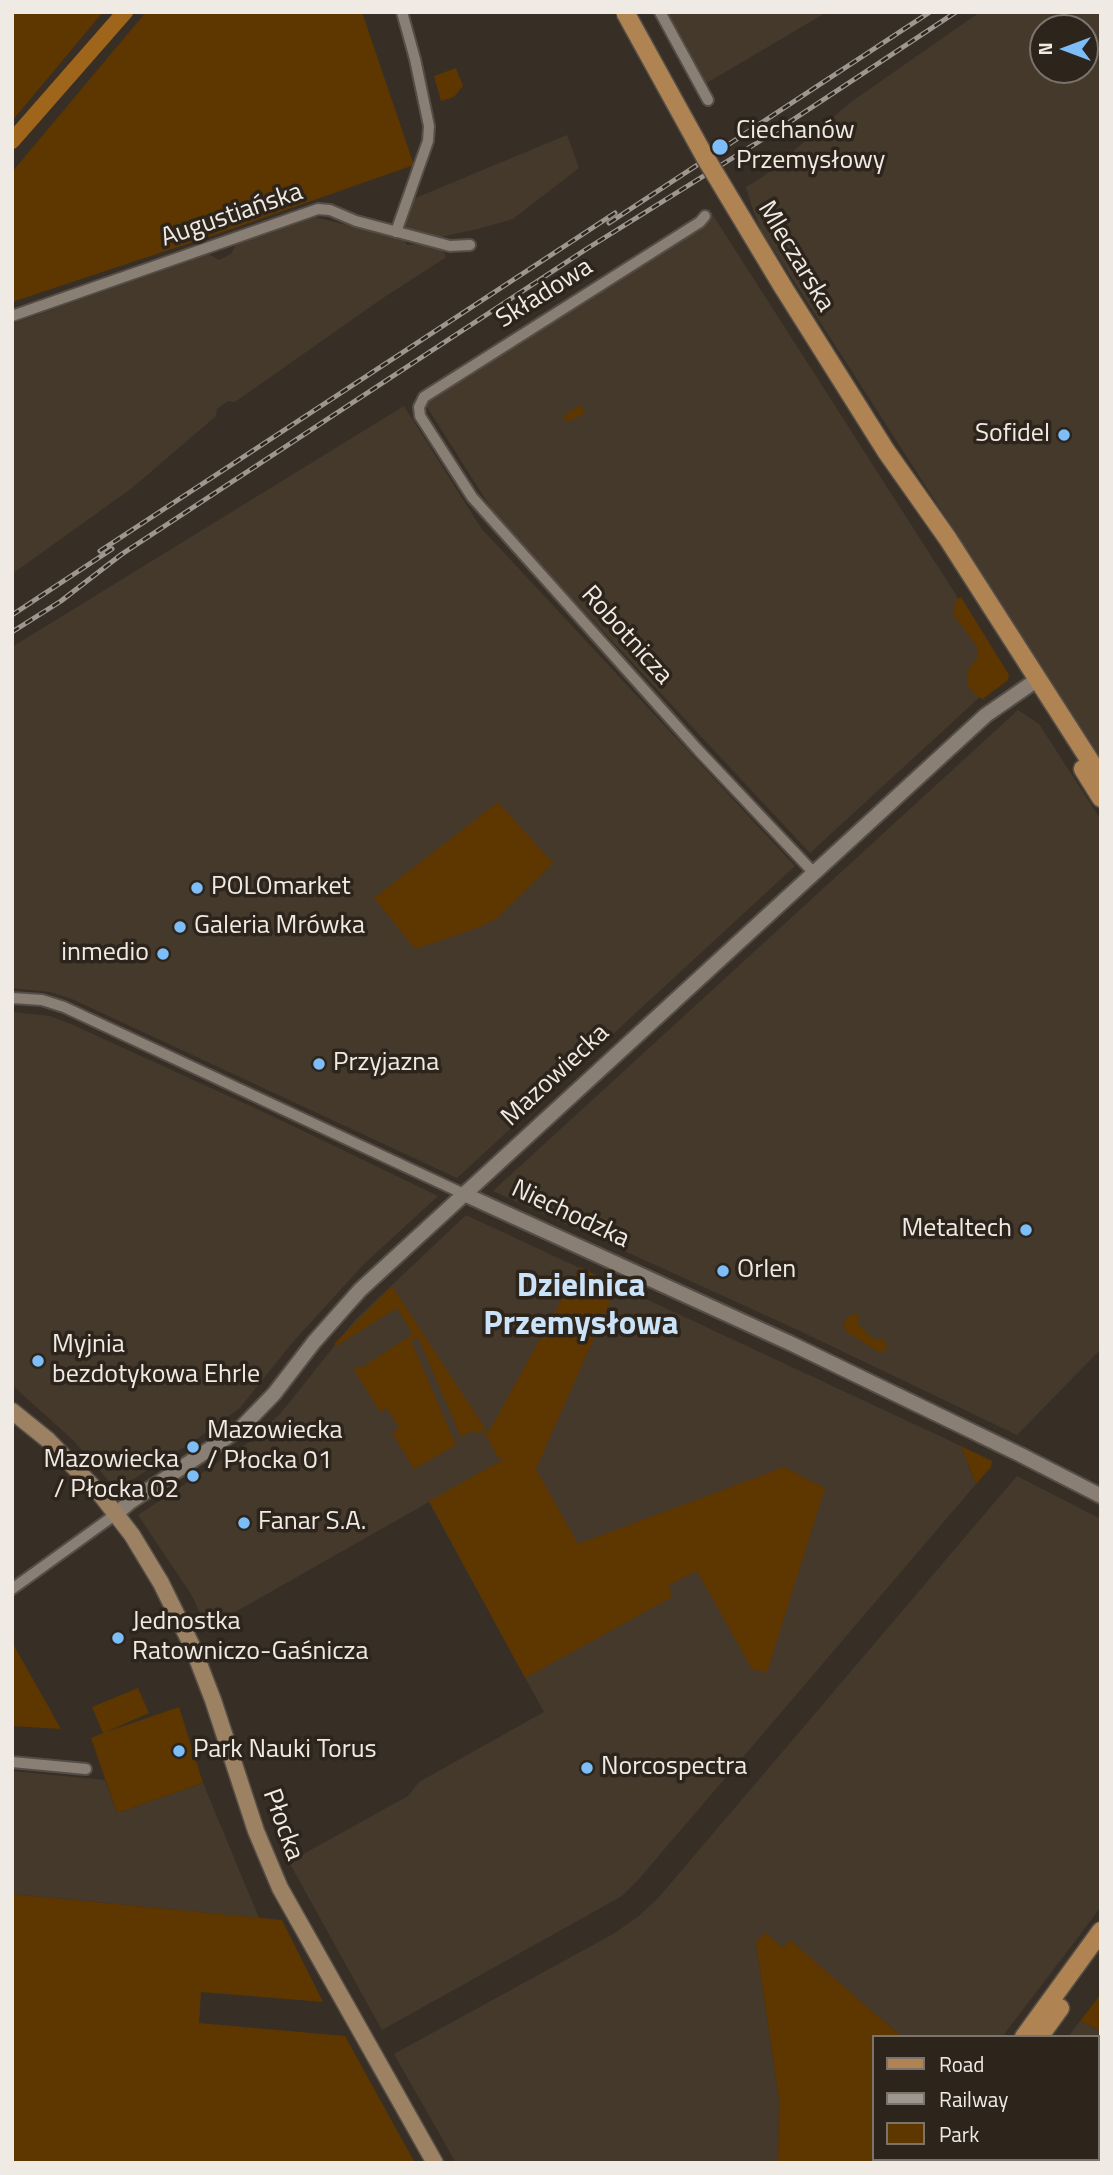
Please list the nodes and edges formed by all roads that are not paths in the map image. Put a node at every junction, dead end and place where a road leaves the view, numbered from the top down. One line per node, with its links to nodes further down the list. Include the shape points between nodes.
1 (402, 12): 6 (street, via 429,125 428,141)
2 (625, 12): 10 (main road, Mleczarska, bridge, via 783,288 886,451 948,538)
3 (660, 12): 4 (street)
4 (708, 100)
5 (705, 216): 9 (street, Składowa, via 424,397)
6 (396, 232): 7 (street, Augustiańska, via 450,246); 8 (street, Augustiańska, via 318,209)
7 (470, 245)
8 (12, 316)
9 (420, 416): 13 (street, Robotnicza, via 472,497)
10 (1033, 682): 11 (main road, Mleczarska); 12 (main road, Mleczarska); 13 (street, Mazowiecka, via 986,715)
11 (1101, 778)
12 (1101, 798)
13 (814, 873): 15 (street, Mazowiecka)
14 (12, 998): 15 (street, Niechodzka, via 64,1007)
15 (464, 1194): 17 (street, Niechodzka, via 792,1344); 18 (street, Mazowiecka, via 360,1290 241,1429)
16 (12, 1411): 18 (main road, Płocka, via 72,1464)
17 (1101, 1496)
18 (116, 1514): 19 (street); 26 (main road, Płocka, via 189,1637 280,1888)
19 (12, 1589)
20 (12, 1762): 21 (street)
21 (86, 1769)
22 (1101, 1931): 24 (main road)
23 (1101, 1952): 25 (main road)
24 (1025, 2035)
25 (1040, 2035)
26 (435, 2163)

